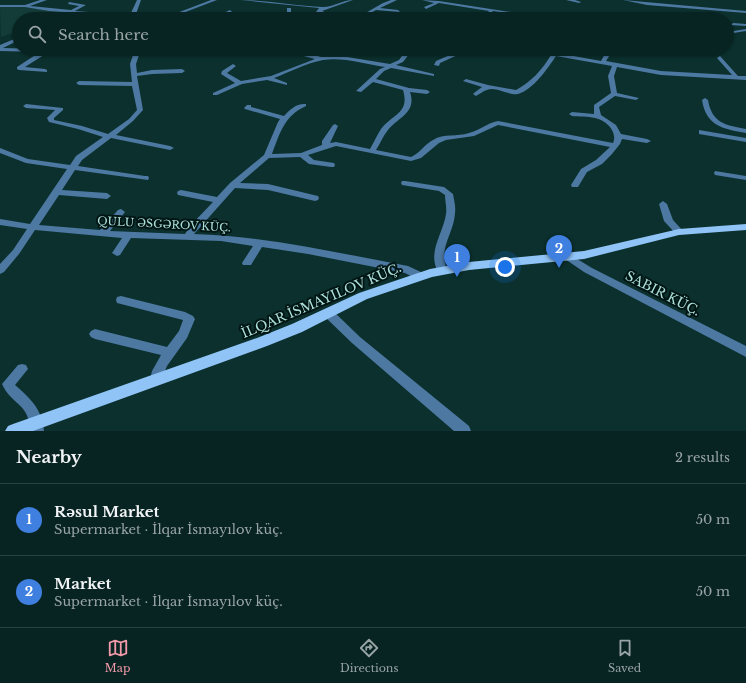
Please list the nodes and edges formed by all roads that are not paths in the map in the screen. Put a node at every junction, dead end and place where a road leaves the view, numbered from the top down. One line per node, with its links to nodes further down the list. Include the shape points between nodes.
1 (18, 0): 16 (street)
2 (45, 0): 19 (street)
3 (139, 0): 30 (street)
4 (205, 0): 10 (street)
5 (242, 0): 21 (street)
6 (352, 0): 21 (street)
7 (424, 0): 12 (street)
8 (568, 0): 14 (street)
9 (625, 0): 15 (street)
10 (213, 1): 31 (street)
11 (395, 1): 24 (street)
12 (440, 1): 20 (street); 22 (street)
13 (465, 2): 20 (street)
14 (580, 2)
15 (653, 2): 23 (street)
16 (2, 3): 19 (street)
17 (69, 3): 26 (street, via 84,5)
18 (488, 4): 25 (street)
19 (25, 6): 26 (street)
20 (459, 6): 25 (street)
21 (324, 8): 32 (street, via 317,11)
22 (426, 8)
23 (708, 8): 35 (street); 36 (street)
24 (375, 9): 27 (street); 33 (street)
25 (480, 9): 28 (street)
26 (70, 11): 29 (street)
27 (398, 11)
28 (491, 11): 34 (street)
29 (80, 12)
30 (135, 12)
31 (182, 12)
32 (320, 12)
33 (369, 12)
34 (499, 12)
35 (710, 12)
36 (746, 12)
37 (734, 24): 38 (street)
38 (746, 25)
39 (746, 30): 40 (street)
40 (734, 32)
41 (0, 40): 42 (street)
42 (12, 42): 43 (street)
43 (0, 48): 44 (street)
44 (12, 49)
45 (37, 56): 60 (street, via 19,68)
46 (136, 56): 62 (street)
47 (309, 56): 54 (street)
48 (404, 56): 58 (street)
49 (452, 56): 56 (street, via 438,62)
50 (553, 56): 73 (street, via 536,79 520,91)
51 (565, 56): 55 (street)
52 (606, 56): 55 (street)
53 (720, 58): 64 (street)
54 (320, 59): 58 (street, via 347,59); 65 (street)
55 (602, 63): 59 (street)
56 (437, 65)
57 (233, 66): 70 (street, via 224,74)
58 (390, 66): 63 (street); 67 (street)
59 (615, 66): 64 (street, via 668,74); 79 (street, via 611,71)
60 (45, 71)
61 (182, 71): 62 (street)
62 (134, 75): 71 (street)
63 (432, 75)
64 (736, 77): 66 (street)
65 (267, 78): 70 (street); 72 (street)
66 (746, 78)
67 (372, 80): 74 (street); 75 (street)
68 (466, 81): 73 (street)
69 (79, 83): 71 (street)
70 (240, 83): 77 (street)
71 (135, 84): 93 (street, via 140,110 131,120)
72 (285, 84)
73 (487, 87): 78 (street)
74 (408, 90): 76 (street); 101 (street, via 409,102 406,110 384,130)
75 (359, 91)
76 (427, 92)
77 (215, 94)
78 (476, 94)
79 (614, 94): 80 (street); 86 (street, via 596,106)
80 (636, 98)
81 (705, 100): 88 (street, via 709,116)
82 (304, 105): 87 (street, via 294,109)
83 (26, 106): 93 (street, via 61,109 50,118 51,121)
84 (249, 106): 87 (street, via 247,108)
85 (572, 114): 86 (street)
86 (598, 116): 94 (street, via 613,127)
87 (285, 118): 103 (street, via 279,124)
88 (719, 123): 89 (street); 91 (street)
89 (710, 124)
90 (334, 126): 97 (street)
91 (746, 131)
92 (702, 132): 95 (street)
93 (108, 136): 99 (street); 105 (street, via 83,154)
94 (619, 136): 96 (street); 98 (street)
95 (746, 140)
96 (647, 141)
97 (326, 146): 101 (street, via 340,144); 102 (street)
98 (615, 146): 101 (street, via 498,123 490,124 472,135 440,139 430,144 415,158 405,159); 111 (street, via 600,161 586,169)
99 (170, 148)
100 (0, 150): 105 (street, via 26,161)
101 (372, 151)
102 (302, 155): 103 (street); 104 (street, via 312,162)
103 (267, 156): 110 (street)
104 (331, 165)
105 (72, 168): 107 (street); 112 (street)
106 (718, 173): 108 (street)
107 (145, 178)
108 (746, 178)
109 (405, 183): 131 (street, via 441,189 448,194 451,212 438,256)
110 (232, 185): 115 (street, via 264,186 277,192); 116 (street)
111 (575, 185)
112 (56, 192): 114 (street); 120 (street)
113 (181, 193): 116 (street)
114 (107, 196)
115 (315, 198)
116 (218, 200): 125 (street)
117 (663, 204): 123 (street, via 669,221)
118 (121, 212): 122 (street)
119 (0, 222): 120 (street, QULU ƏSGƏROV KÜÇ.)
120 (32, 227): 122 (street, QULU ƏSGƏROV KÜÇ.); 130 (street, via 16,252)
121 (746, 227): 123 (main road)
122 (103, 232): 124 (street, QULU ƏSGƏROV KÜÇ.)
123 (679, 232): 128 (main road)
124 (128, 235): 125 (street, QULU ƏSGƏROV KÜÇ.); 127 (street)
125 (188, 236): 126 (street, QULU ƏSGƏROV KÜÇ.)
126 (259, 244): 129 (street); 132 (street, QULU ƏSGƏROV KÜÇ., via 408,270)
127 (117, 253)
128 (569, 257): 131 (main road); 136 (street, SABIR KÜÇ., via 588,270)
129 (248, 263)
130 (0, 270)
131 (442, 270): 132 (main road)
132 (419, 276): 134 (main road, via 363,296)
133 (121, 300): 137 (street, via 188,317 189,321)
134 (328, 313): 139 (main road, via 262,342); 142 (street, via 356,340)
135 (95, 334): 137 (street)
136 (746, 352)
137 (170, 353): 139 (street, via 159,369)
138 (22, 369): 140 (street, via 8,384 32,408 36,415)
139 (156, 379): 140 (main road)
140 (37, 427): 141 (main road)
141 (13, 431)
142 (464, 431)

